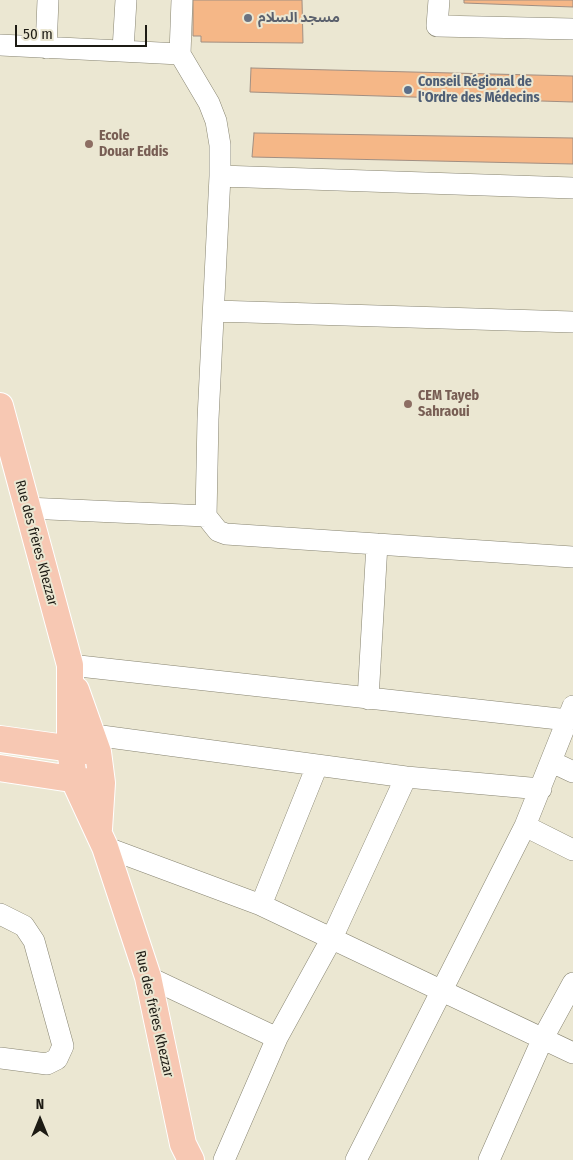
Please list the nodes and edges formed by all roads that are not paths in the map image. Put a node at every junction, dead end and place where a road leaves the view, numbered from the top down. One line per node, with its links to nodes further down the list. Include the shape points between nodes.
1 (48, 0): 7 (street)
2 (126, 0): 8 (street)
3 (182, 0): 9 (street)
4 (439, 0): 5 (street, via 437,26)
5 (573, 29)
6 (0, 45): 7 (street)
7 (46, 48): 8 (street)
8 (123, 50): 9 (street)
9 (180, 54): 10 (street, via 216,121)
10 (220, 176): 11 (street); 12 (street)
11 (573, 188)
12 (215, 311): 13 (street); 16 (street)
13 (573, 322)
14 (0, 406): 15 (main road, Rue des frères Khezzar)
15 (26, 508): 16 (street); 19 (main road, Rue des frères Khezzar)
16 (206, 516): 17 (street, via 218,531 226,534)
17 (377, 544): 18 (street); 20 (street)
18 (573, 557)
19 (71, 672): 20 (street); 23 (main road, Rue des frères Khezzar); 24 (main road, Rue des frères Khezzar)
20 (368, 699): 21 (street)
21 (570, 713): 25 (street)
22 (0, 740): 24 (main road)
23 (96, 744): 24 (main road); 26 (street); 31 (main road, Rue des frères Khezzar)
24 (70, 748): 30 (main road, Rue des frères Khezzar)
25 (552, 762): 28 (street); 32 (street)
26 (317, 766): 29 (street); 36 (street)
27 (0, 768): 30 (main road)
28 (573, 772)
29 (406, 777): 32 (street); 38 (street)
30 (74, 780): 31 (main road); 34 (main road, Rue des frères Khezzar)
31 (102, 783): 34 (main road, Rue des frères Khezzar)
32 (542, 789): 33 (street)
33 (526, 826): 35 (street); 41 (street)
34 (102, 838): 36 (street); 39 (main road, Rue des frères Khezzar)
35 (573, 850)
36 (261, 905): 38 (street)
37 (0, 914): 45 (street, via 24,926 34,940 63,1046 57,1059 46,1064)
38 (332, 938): 41 (street); 42 (street)
39 (148, 977): 42 (street); 46 (main road, Rue des frères Khezzar)
40 (573, 983): 43 (street)
41 (442, 990): 43 (street); 48 (street)
42 (277, 1038): 47 (street)
43 (543, 1038): 44 (street); 49 (street)
44 (573, 1053)
45 (0, 1058)
46 (185, 1155)
47 (224, 1160)
48 (356, 1160)
49 (489, 1160)

